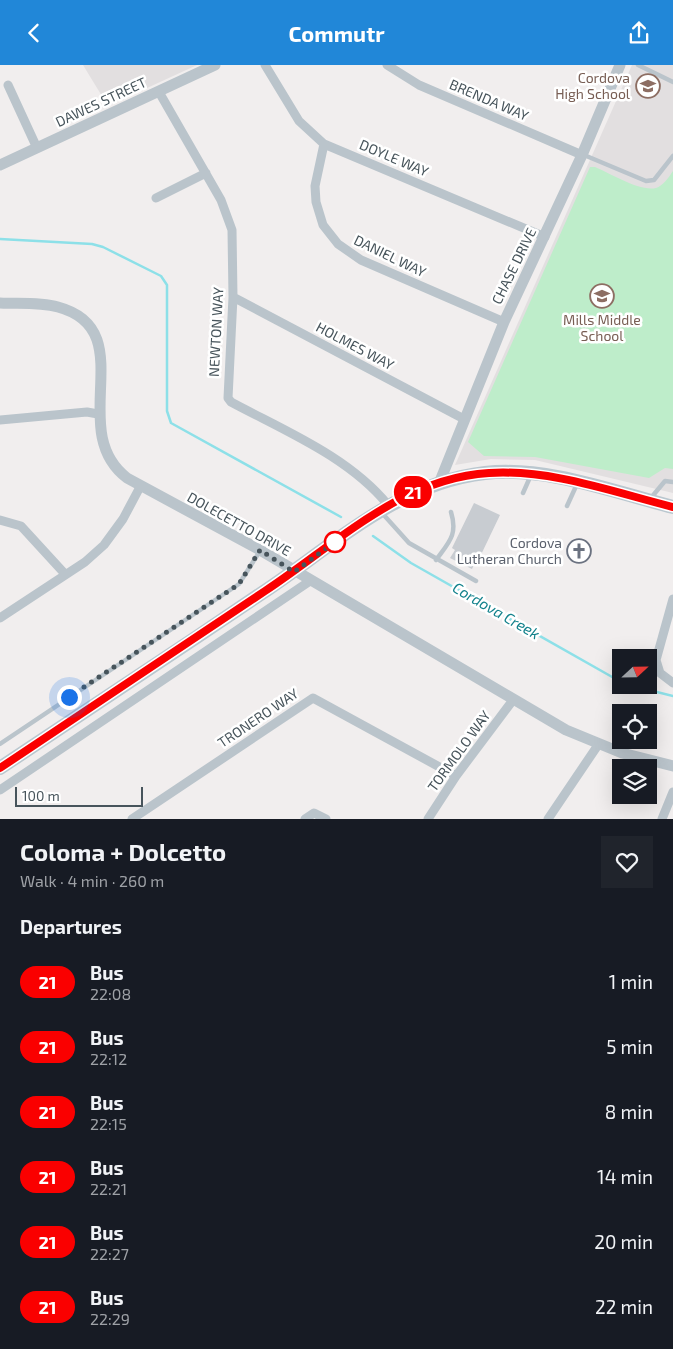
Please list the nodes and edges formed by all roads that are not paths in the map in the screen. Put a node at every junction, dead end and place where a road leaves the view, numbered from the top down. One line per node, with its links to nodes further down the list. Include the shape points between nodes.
1 (215, 65): 8 (street, DAWES STREET)
2 (265, 65): 9 (street, DOYLE WAY, via 299,121)
3 (387, 65): 11 (street, BRENDA WAY, via 419,85)
4 (620, 65): 11 (street, CHASE DRIVE)
5 (638, 65): 6 (lane)
6 (673, 83)
7 (8, 85): 10 (street)
8 (159, 92): 10 (street, DAWES STREET); 14 (street, NEWTON WAY)
9 (324, 143): 16 (street, DOYLE WAY); 19 (street, DANIEL WAY, via 315,186 316,202 323,225 338,245 361,260)
10 (37, 148): 13 (street, DAWES STREET)
11 (582, 155): 12 (lane, via 646,181 654,180); 16 (street, CHASE DRIVE)
12 (673, 156)
13 (0, 165)
14 (206, 173): 15 (street); 17 (street, NEWTON WAY, via 232,230)
15 (156, 198)
16 (545, 237): 19 (street, CHASE DRIVE)
17 (233, 297): 21 (street, HOLMES WAY); 32 (street, NEWTON WAY, via 227,393 231,402 361,476)
18 (0, 303): 20 (street, DOLECETTO DRIVE, via 57,307 73,313 87,325 97,339 102,356)
19 (504, 322): 21 (street, CHASE DRIVE)
20 (98, 414): 22 (street, via 87,412); 27 (street, DOLECETTO DRIVE, via 101,438 111,460 120,473)
21 (464, 419): 24 (street, CHASE DRIVE)
22 (0, 420)
23 (531, 473): 24 (main road, via 488,473); 26 (main road); 28 (lane)
24 (440, 481): 32 (main road)
25 (673, 482): 29 (lane, via 665,481)
26 (578, 483): 29 (main road); 30 (lane)
27 (140, 487): 35 (street, DOLECETTO DRIVE); 38 (street, via 104,545)
28 (523, 493)
29 (648, 501): 31 (main road)
30 (567, 506)
31 (673, 507)
32 (384, 508): 36 (lane, via 409,543); 37 (main road)
33 (451, 512): 36 (lane, via 455,526 453,535)
34 (0, 520): 38 (street, via 21,526)
35 (260, 550): 37 (street, DOLECETTO DRIVE); 45 (lane, via 239,584)
36 (436, 560): 40 (lane)
37 (294, 572): 39 (street, DOLECETTO DRIVE); 48 (main road)
38 (65, 574): 42 (street)
39 (310, 581): 44 (street, DOLECETTO DRIVE); 50 (street)
40 (476, 581)
41 (673, 599): 43 (street, via 656,660 660,673)
42 (0, 618)
43 (673, 683)
44 (513, 700): 46 (street, DOLECETTO DRIVE); 49 (street, TORMOLO WAY)
45 (0, 745)
46 (598, 745): 47 (street, DOLECETTO DRIVE); 56 (street)
47 (673, 766)
48 (0, 768)
49 (456, 776): 52 (street, TRONERO WAY, via 313,698); 55 (street, TORMOLO WAY)
50 (0, 790)
51 (673, 792): 57 (street)
52 (132, 819)
53 (305, 819): 54 (street, via 314,813)
54 (326, 819)
55 (428, 819)
56 (548, 819)
57 (662, 819)

